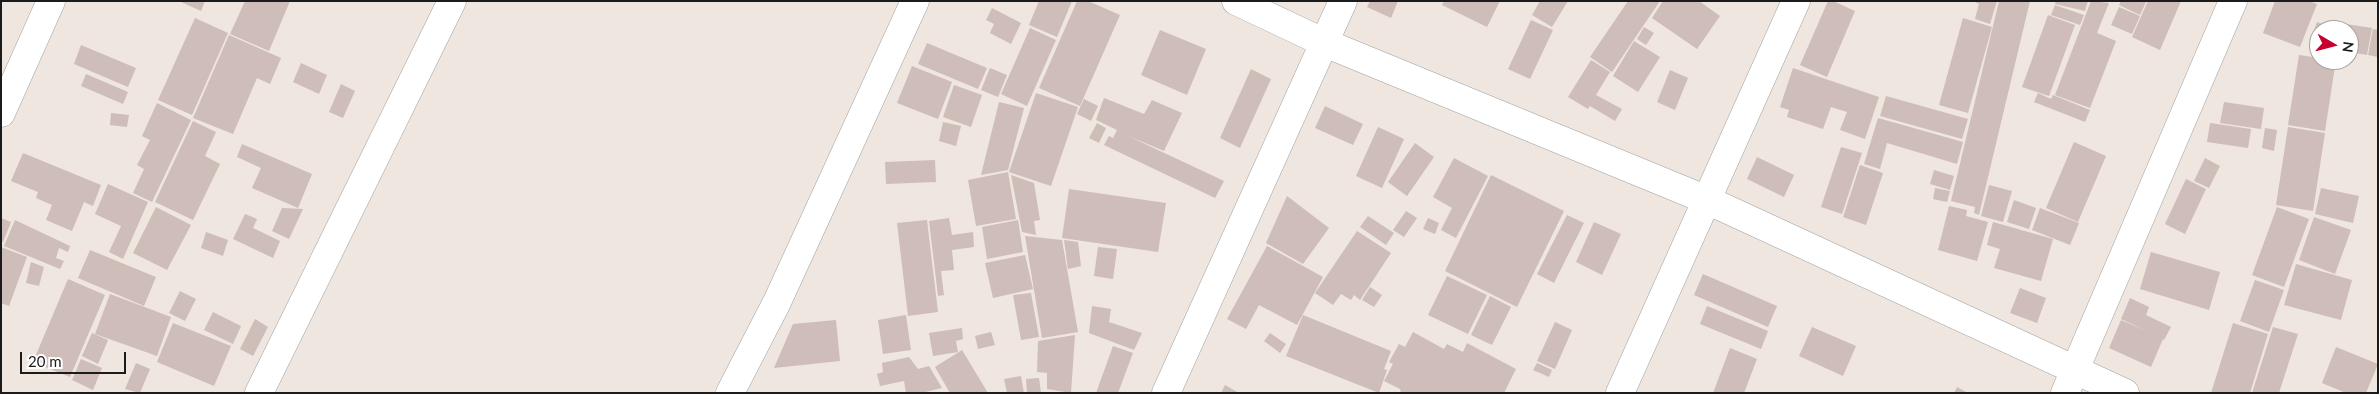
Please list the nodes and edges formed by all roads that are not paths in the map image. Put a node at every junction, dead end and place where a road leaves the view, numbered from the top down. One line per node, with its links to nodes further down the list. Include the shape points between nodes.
1 (51, 1): 9 (street)
2 (452, 1): 12 (street)
3 (915, 1): 13 (street, via 777,302)
4 (1236, 1): 8 (street)
5 (1344, 1): 8 (street)
6 (1796, 1): 10 (street)
7 (2234, 1): 11 (street)
8 (1325, 43): 10 (street); 14 (street)
9 (1, 113)
10 (1707, 200): 11 (street); 15 (street)
11 (2071, 382): 16 (street)
12 (259, 393)
13 (730, 393)
14 (1166, 393)
15 (1620, 393)
16 (2125, 393)

